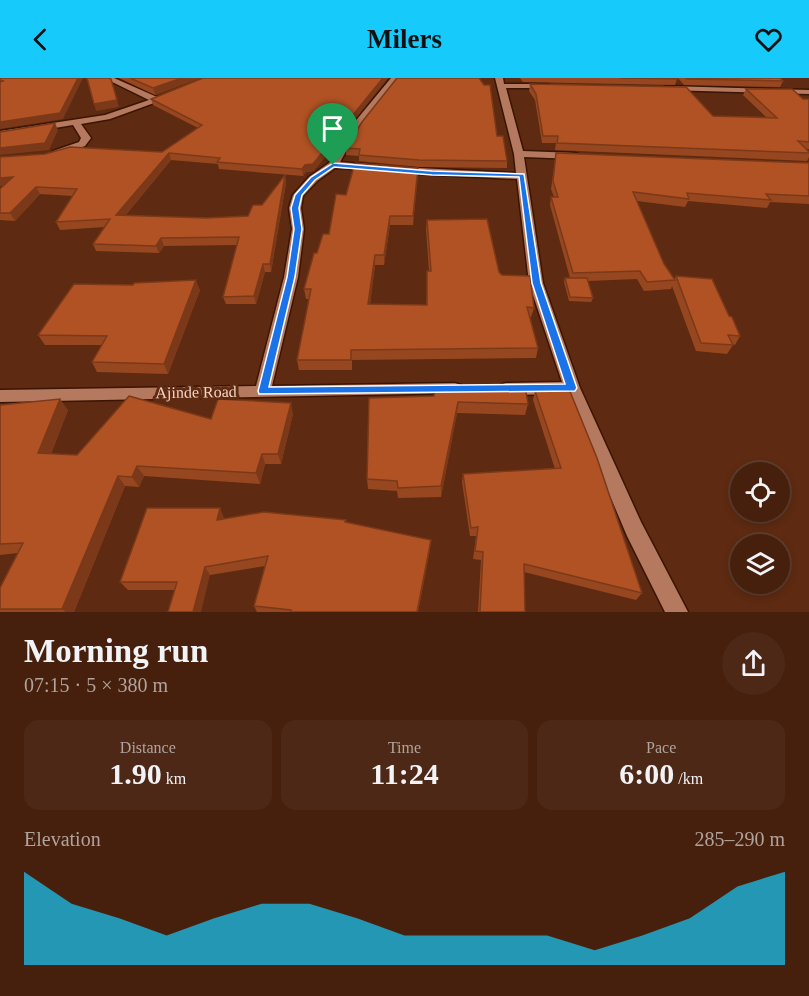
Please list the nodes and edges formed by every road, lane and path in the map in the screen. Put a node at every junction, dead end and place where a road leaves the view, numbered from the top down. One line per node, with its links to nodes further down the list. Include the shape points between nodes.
1 (108, 78): 8 (street)
2 (395, 78): 14 (street, via 357,126)
3 (501, 82): 4 (street); 11 (street)
4 (560, 86)
5 (659, 88): 7 (street)
6 (185, 90): 8 (street)
7 (809, 92)
8 (156, 100): 9 (street)
9 (77, 124): 10 (street); 12 (street, via 86,138 82,144)
10 (0, 134)
11 (519, 154): 13 (street); 15 (street)
12 (41, 155)
13 (588, 157)
14 (333, 165): 15 (street); 17 (street, via 298,195 291,277)
15 (522, 176): 16 (street, via 536,283)
16 (572, 388): 17 (street, Ajinde Road); 19 (street, via 634,529)
17 (263, 391): 18 (street, Ajinde Road)
18 (0, 396)
19 (677, 612)

